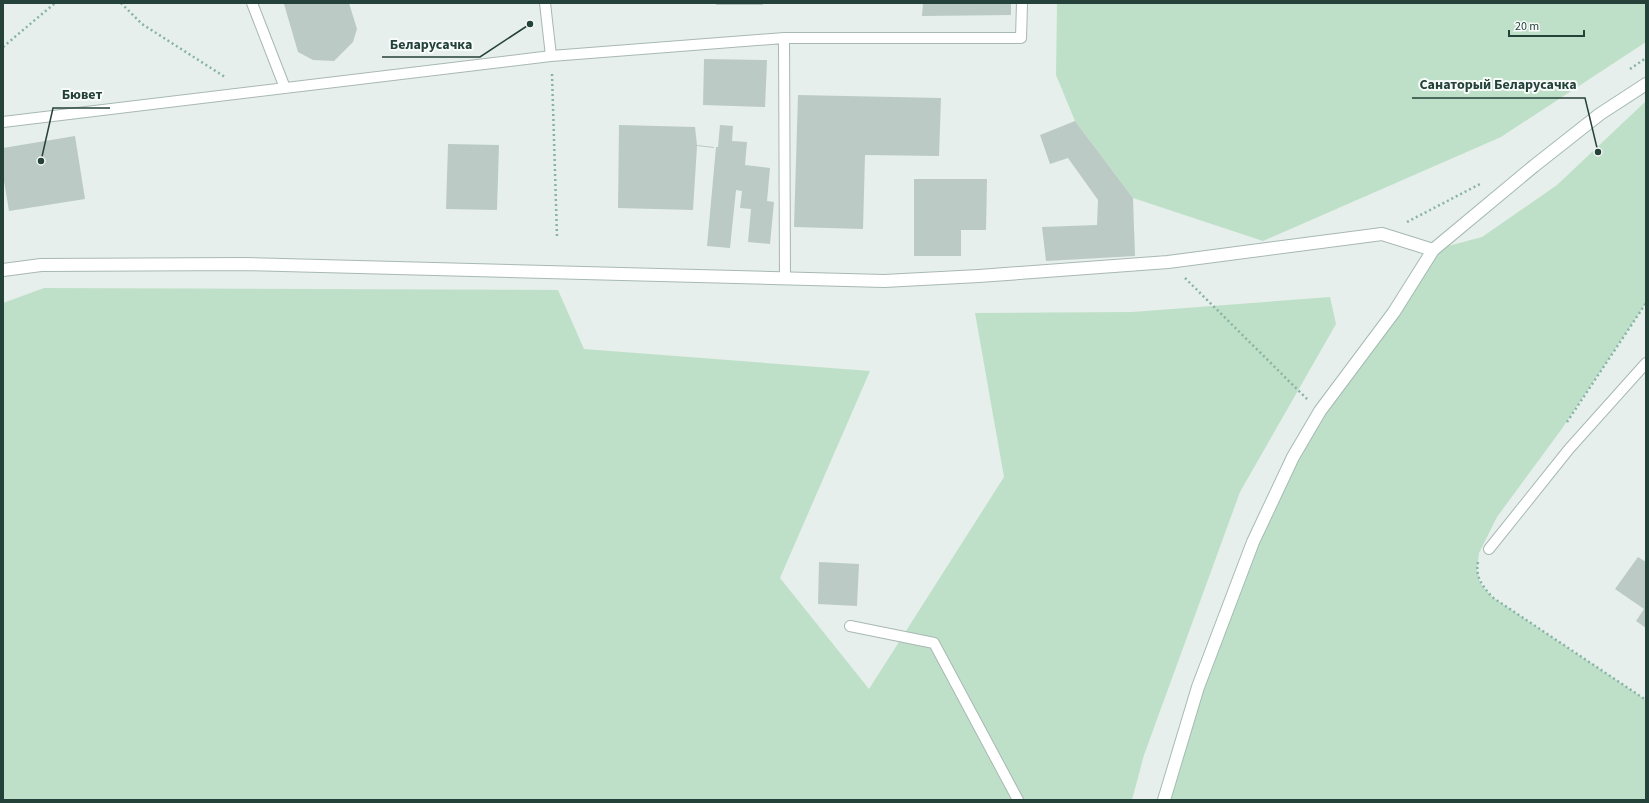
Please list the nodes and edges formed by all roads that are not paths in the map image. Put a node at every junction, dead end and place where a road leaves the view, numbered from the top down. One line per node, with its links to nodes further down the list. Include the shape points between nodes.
1 (252, 3): 7 (lane)
2 (545, 3): 5 (lane)
3 (1022, 3): 4 (lane, via 1021,38)
4 (784, 38): 5 (lane); 11 (lane)
5 (551, 56): 7 (lane)
6 (1646, 84): 9 (street, via 1600,114)
7 (285, 88): 8 (lane)
8 (3, 122)
9 (1434, 250): 11 (street, via 1382,234 1168,262 1002,275 892,280); 16 (street, via 1394,312 1320,411 1293,457 1253,542 1198,688)
10 (3, 270): 11 (street, via 41,266 244,264)
11 (785, 277)
12 (1646, 363): 13 (lane, via 1569,449)
13 (1489, 549)
14 (850, 626): 15 (lane, via 934,643)
15 (1018, 800)
16 (1164, 800)

